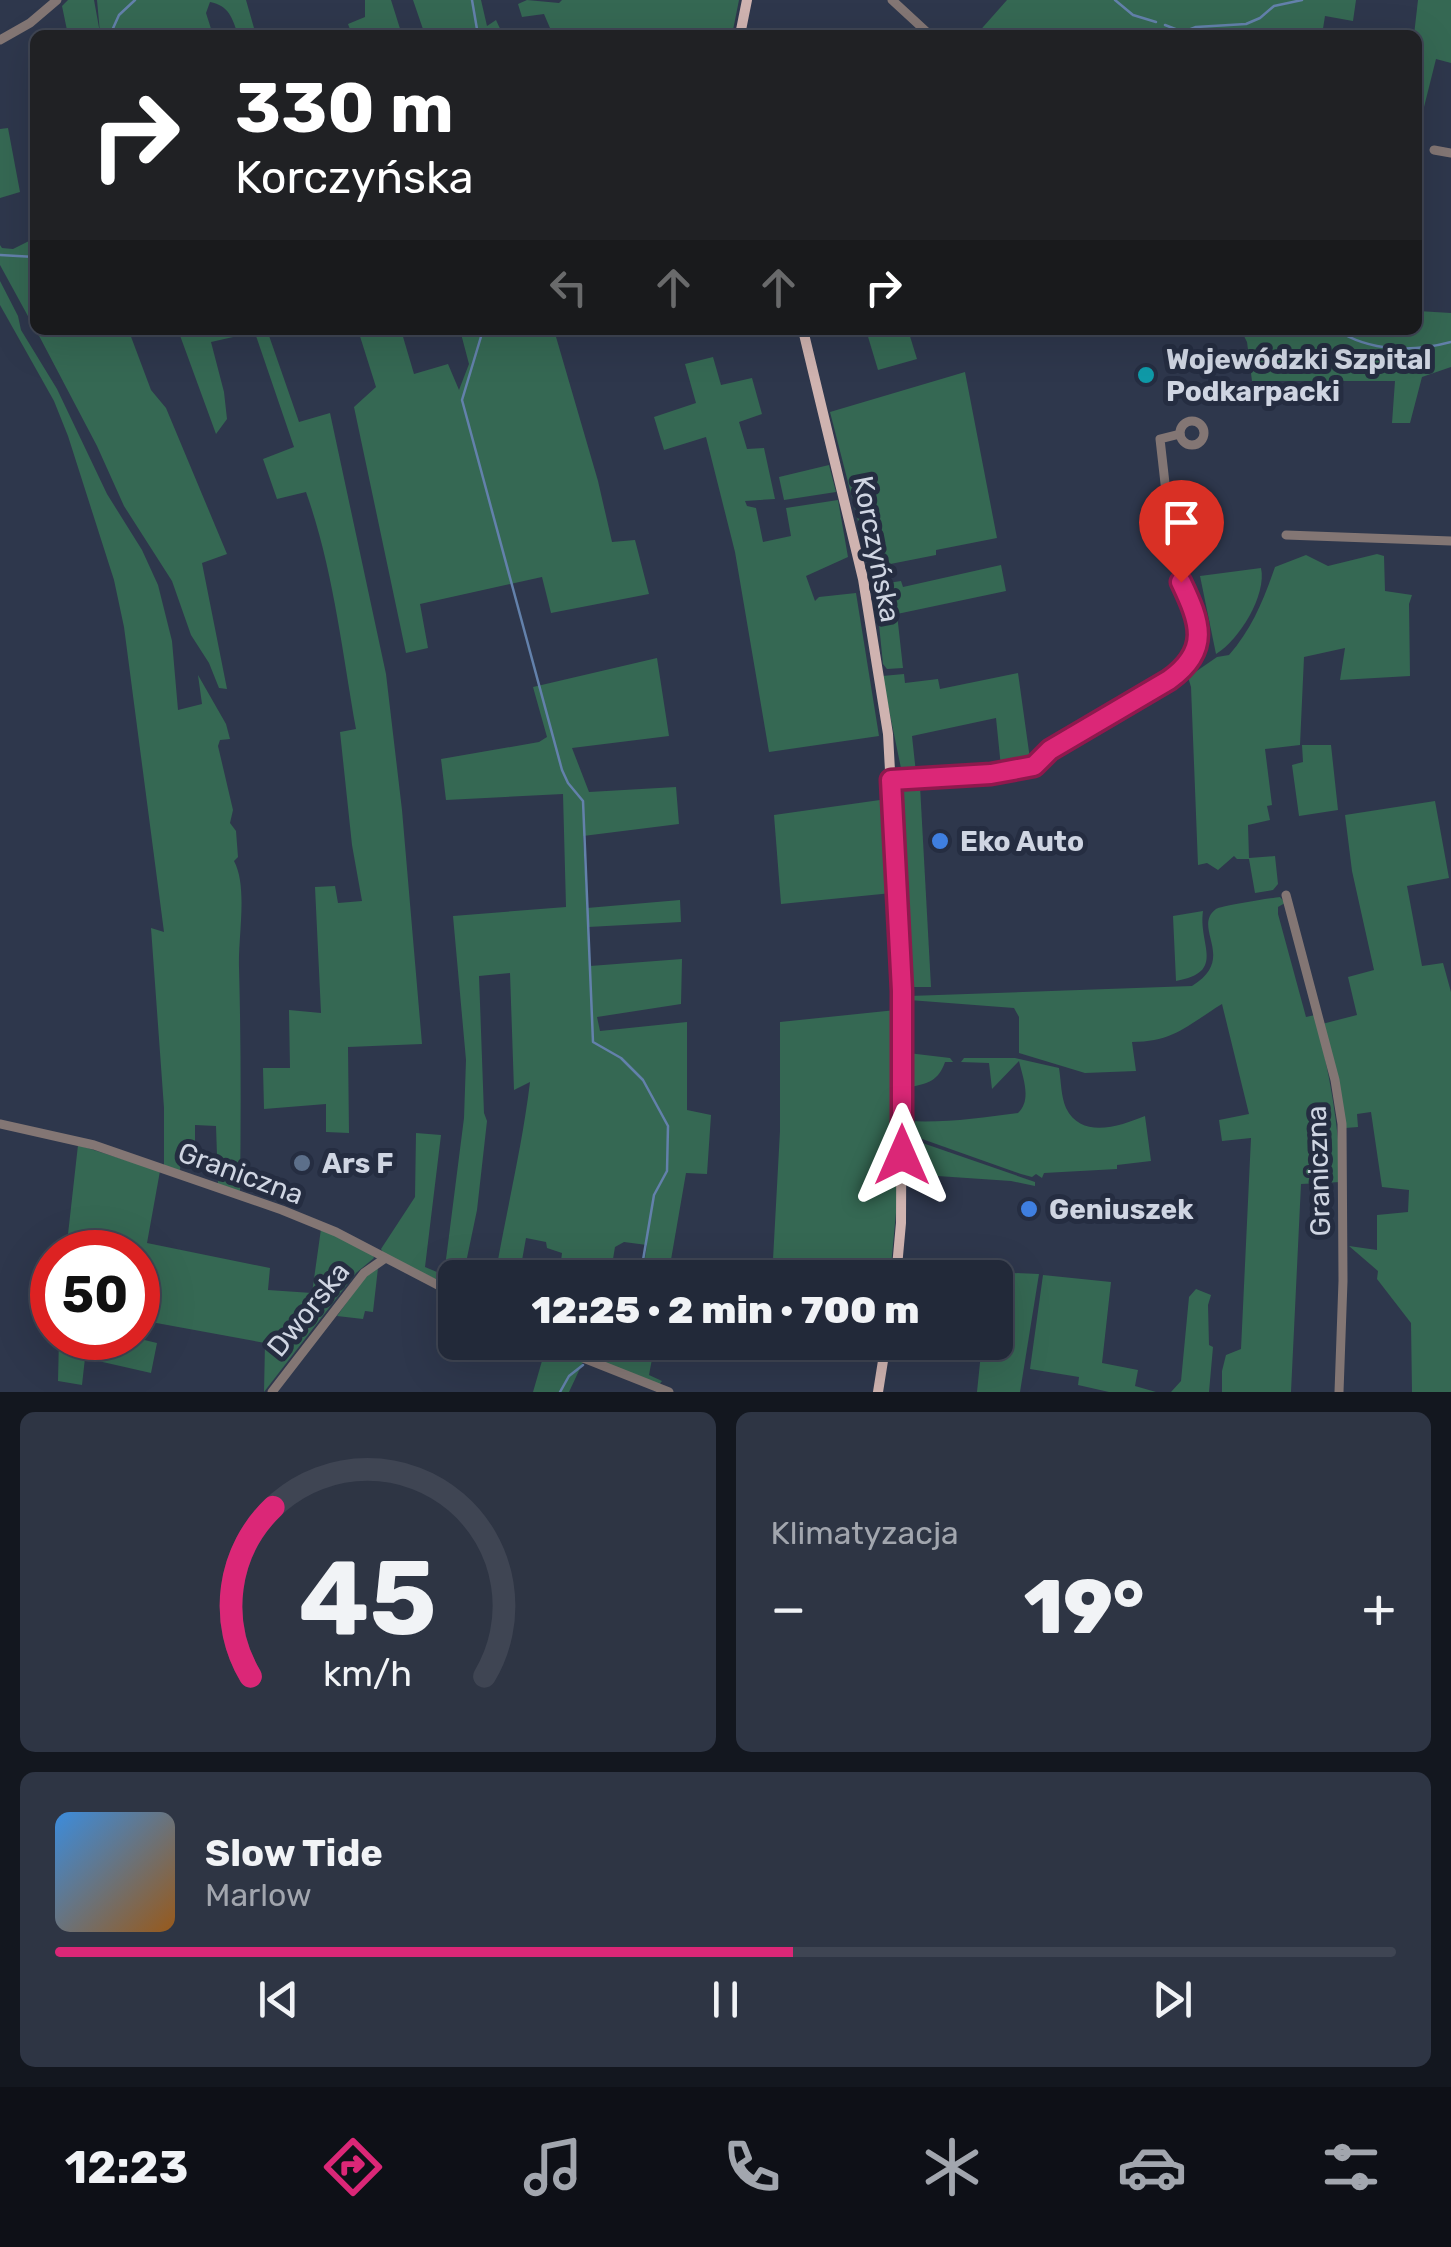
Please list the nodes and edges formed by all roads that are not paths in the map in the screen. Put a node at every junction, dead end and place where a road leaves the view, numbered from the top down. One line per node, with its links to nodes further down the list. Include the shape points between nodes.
1 (57, 0): 6 (street)
2 (747, 0): 4 (main road)
3 (892, 0): 5 (street)
4 (741, 30)
5 (925, 30)
6 (0, 40)
7 (1434, 150): 8 (street)
8 (1451, 154)
9 (805, 335): 13 (main road, Korczyńska, via 863,579)
10 (1180, 434): 13 (street, via 1160,438 1174,562 1199,626 1198,644 1183,670 1034,766)
11 (1286, 535): 12 (street)
12 (1451, 541)
13 (891, 780): 17 (main road, Korczyńska, via 902,1049)
14 (1286, 895): 24 (street, Graniczna, via 1342,1124)
15 (0, 1124): 16 (street, Graniczna, via 94,1146 246,1197)
16 (384, 1259): 18 (street, Graniczna); 21 (street, Dworska, via 364,1273)
17 (898, 1260)
18 (438, 1286)
19 (588, 1360): 22 (street)
20 (883, 1360): 23 (main road)
21 (272, 1392)
22 (669, 1392)
23 (878, 1392)
24 (1338, 1392)

